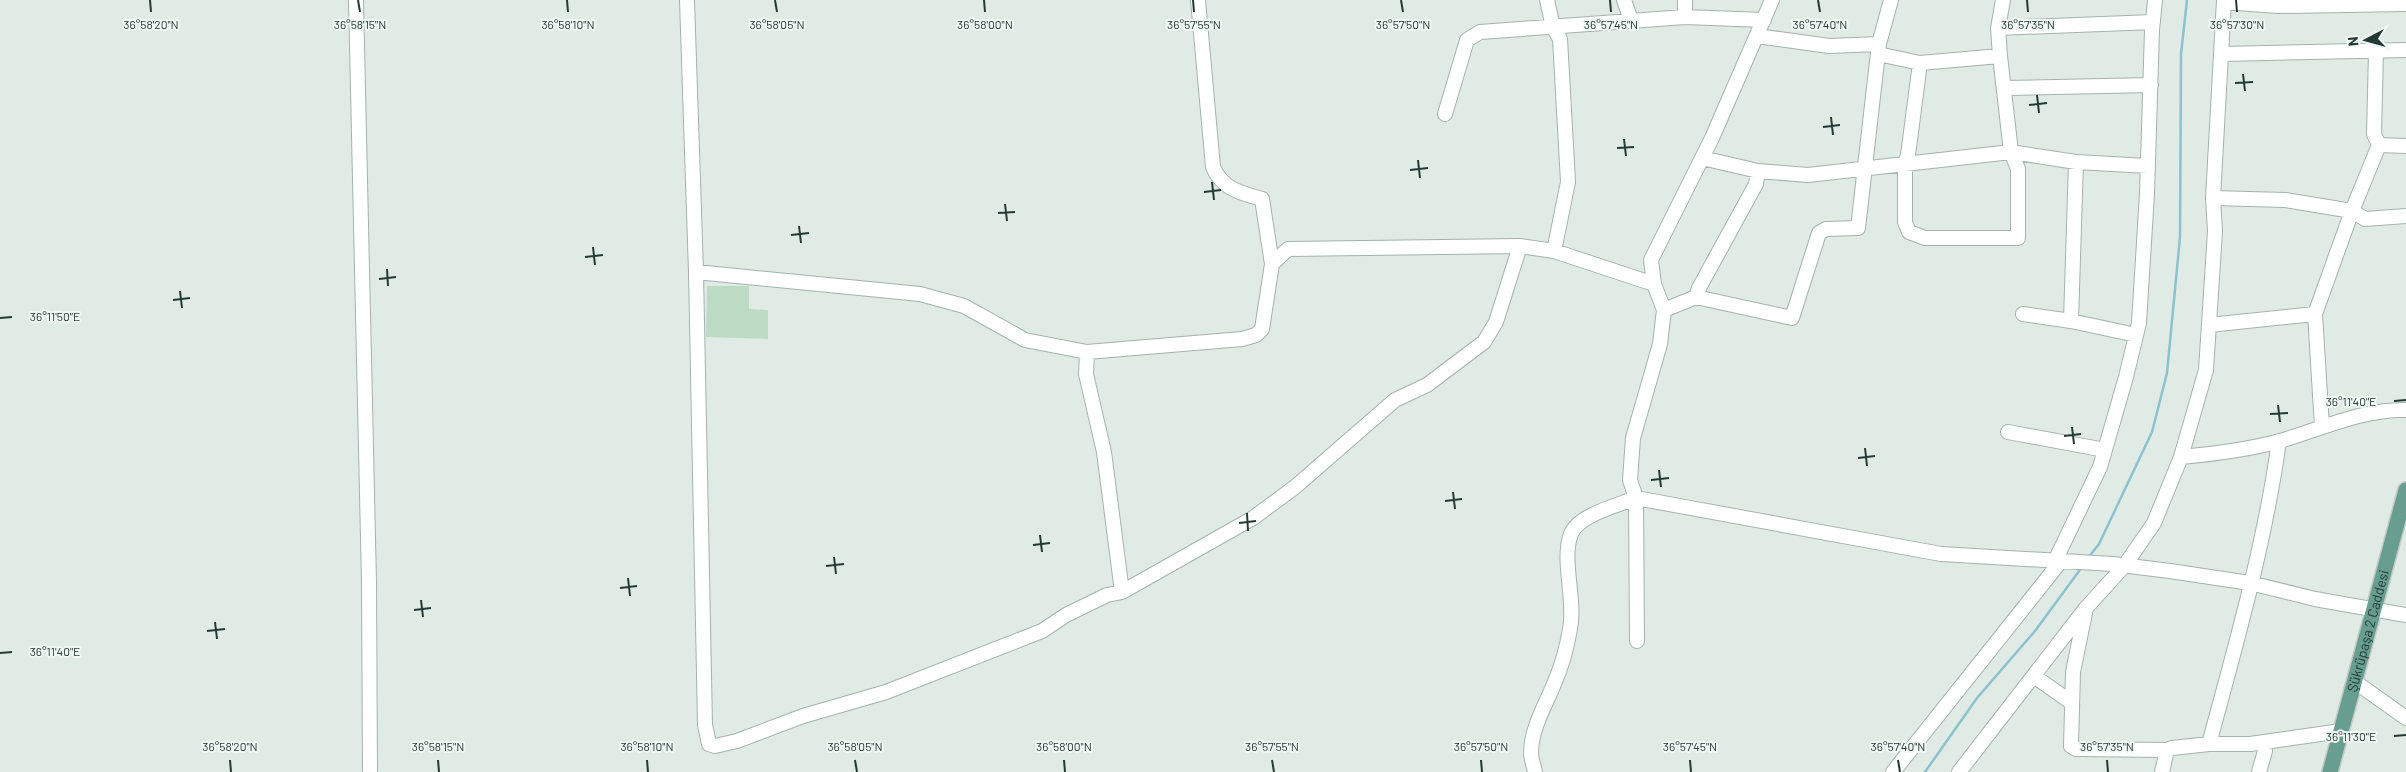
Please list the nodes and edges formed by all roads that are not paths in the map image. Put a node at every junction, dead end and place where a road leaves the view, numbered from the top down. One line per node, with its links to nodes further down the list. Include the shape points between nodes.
1 (356, 0): 78 (street)
2 (687, 0): 44 (street)
3 (1198, 0): 43 (street, via 1213,167 1217,178 1225,185 1262,199)
4 (1547, 0): 17 (street)
5 (1624, 0): 14 (street)
6 (1685, 0): 13 (street)
7 (1772, 0): 15 (street)
8 (1892, 0): 20 (street)
9 (2003, 0): 18 (street)
10 (2155, 0): 16 (street)
11 (2224, 1): 12 (street, via 2278,6); 23 (street)
12 (2406, 4)
13 (1685, 17): 14 (street); 15 (street)
14 (1631, 20): 17 (street)
15 (1764, 20): 19 (street)
16 (2153, 22): 18 (street); 26 (street)
17 (1553, 27): 28 (street, via 1480,32 1467,40); 42 (street, via 1560,39 1568,182)
18 (1998, 28): 24 (street)
19 (1756, 36): 20 (street); 32 (street)
20 (1878, 49): 25 (street); 36 (street)
21 (2406, 50): 22 (street)
22 (2376, 52): 23 (street); 29 (street, via 2374,134)
23 (2221, 54): 38 (street)
24 (2000, 56): 25 (street); 27 (street)
25 (1920, 63): 34 (street)
26 (2151, 85): 27 (street); 35 (street)
27 (2004, 88): 31 (street)
28 (1445, 114)
29 (2379, 145): 30 (street); 39 (street)
30 (2406, 146)
31 (2010, 152): 33 (street); 34 (street); 34 (street, via 2018,169 2018,238 1925,238 1909,232 1905,222)
32 (1702, 158): 37 (street); 45 (street, via 1651,260)
33 (2076, 162): 35 (street); 50 (street)
34 (1905, 163): 36 (street)
35 (2148, 166): 52 (street)
36 (1864, 168): 37 (street, via 1808,175); 46 (street, via 1858,228 1826,229 1818,233 1792,318)
37 (1758, 171): 46 (street, via 1756,184)
38 (2213, 198): 39 (street, via 2285,200); 51 (street, via 2215,231)
39 (2352, 211): 40 (street, via 2364,218); 49 (street)
40 (2406, 216)
41 (1520, 246): 42 (street); 43 (street, via 1288,250); 65 (street, via 1496,322 1484,342 1427,385 1395,400 1253,518)
42 (1554, 251): 45 (street)
43 (1272, 264): 53 (street, via 1262,329 1256,335)
44 (696, 272): 53 (street, via 920,294 964,306 1026,340); 65 (street, via 705,725 709,744 715,746 737,741 803,716 886,692 1042,631 1107,595)
45 (1654, 284): 47 (street)
46 (1696, 297): 47 (street)
47 (1664, 310): 61 (street, via 1660,344 1633,438 1630,480)
48 (2023, 314): 50 (street)
49 (2315, 314): 51 (street); 55 (street)
50 (2071, 321): 52 (street)
51 (2209, 325): 59 (street, via 2206,370)
52 (2136, 335): 58 (street)
53 (1087, 352): 65 (street, via 1086,374 1104,452)
54 (2406, 410): 55 (street, via 2390,410)
55 (2322, 427): 57 (street)
56 (2008, 432): 58 (street)
57 (2279, 441): 59 (street, via 2234,452); 64 (street, via 2273,483)
58 (2105, 450): 62 (street)
59 (2181, 457): 63 (street, via 2154,523)
60 (2406, 490): 67 (main road, Şükrüpaşa 2 Caddesi)
61 (1636, 498): 62 (street, via 1941,554); 69 (street); 79 (street, via 1582,520 1571,534 1568,558 1570,630 1533,738 1531,754)
62 (2062, 561): 63 (street); 80 (street)
63 (2119, 564): 64 (street); 66 (street)
64 (2250, 583): 67 (street); 75 (street)
65 (1122, 592)
66 (2086, 608): 70 (street); 72 (street, via 2073,672)
67 (2373, 611): 68 (street); 71 (main road, Şükrüpaşa 2 Caddesi)
68 (2406, 615)
69 (1637, 641)
70 (2034, 676): 72 (street); 81 (street)
71 (2354, 681): 73 (street); 74 (main road, Şükrüpaşa 2 Caddesi)
72 (2072, 703): 76 (street, via 2071,746 2076,749)
73 (2406, 718)
74 (2341, 731): 75 (street, via 2250,744); 84 (main road, Şükrüpaşa 2 Caddesi)
75 (2209, 744): 76 (street)
76 (2167, 750): 82 (street)
77 (2265, 751): 83 (street)
78 (370, 772)
79 (1535, 772)
80 (1893, 772)
81 (1959, 772)
82 (2162, 772)
83 (2259, 772)
84 (2330, 772)

